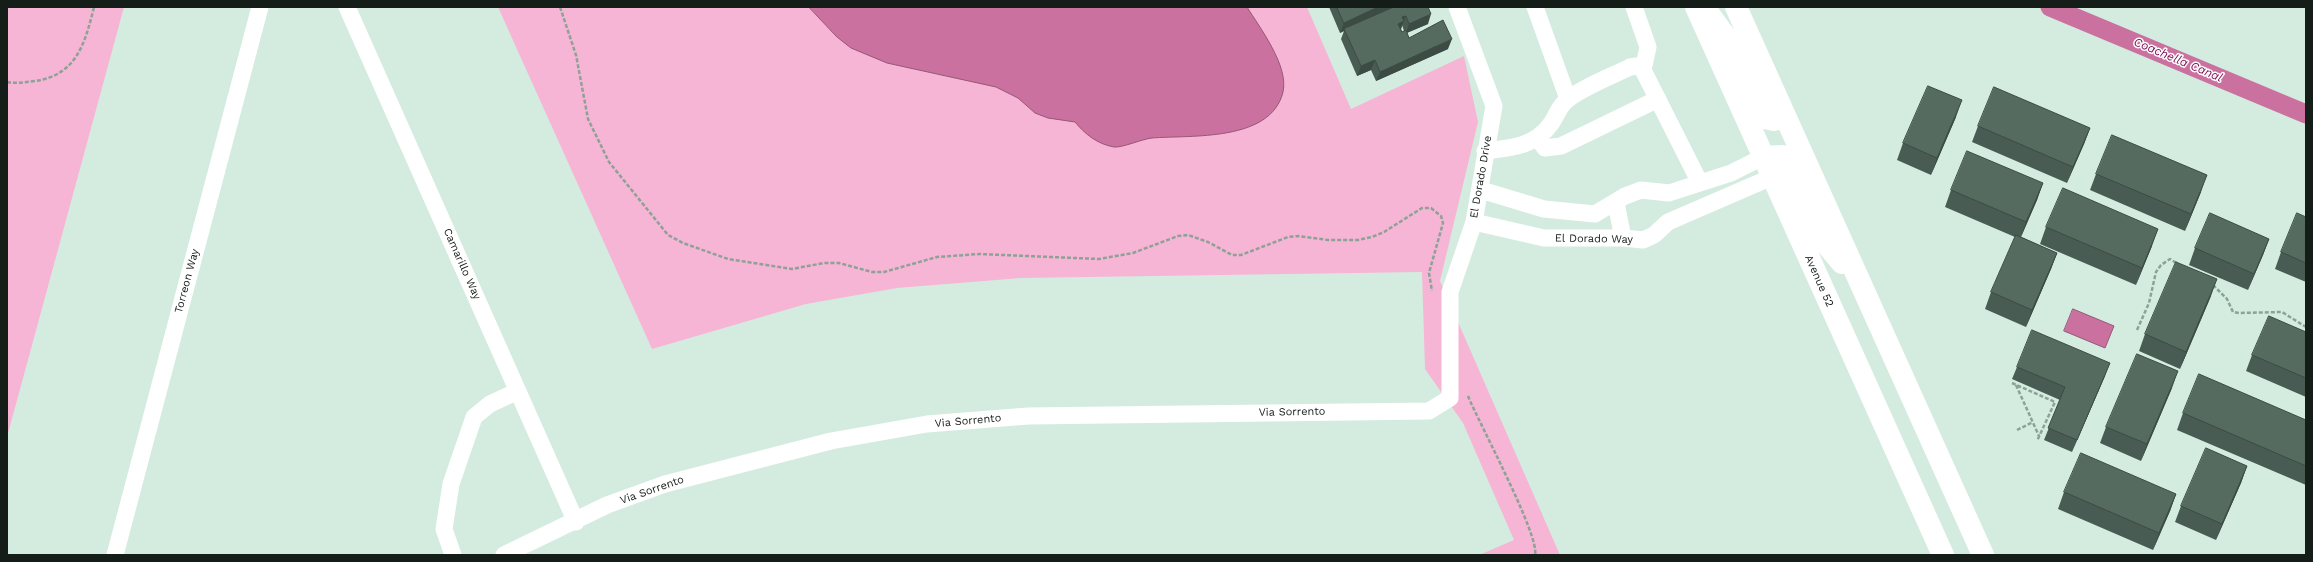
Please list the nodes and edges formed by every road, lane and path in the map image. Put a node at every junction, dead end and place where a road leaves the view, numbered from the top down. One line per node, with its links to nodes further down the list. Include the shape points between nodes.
1 (94, 7): 12 (path, via 81,47 68,68 52,77)
2 (260, 7): 46 (street, Torreon Way)
3 (347, 7): 35 (street, Camarillo Way)
4 (560, 7): 28 (path, via 576,55 588,119 609,162 668,235 728,259 792,270 824,263 839,263 872,272 884,272 937,257 994,254 1100,259 1133,253 1178,236 1188,235 1232,255 1241,255 1298,236 1328,240 1358,240 1372,237 1422,208 1431,208 1441,216 1442,223 1429,273)
5 (1457, 7): 17 (street, El Dorado Drive, via 1494,106)
6 (1534, 7): 13 (street)
7 (1634, 7): 11 (street, via 1648,47)
8 (1696, 7): 18 (main road, Avenue 52)
9 (1704, 7): 15 (main road, via 1728,40 1759,111 1765,118 1774,120)
10 (1736, 7): 15 (main road)
11 (1643, 70): 13 (street, via 1637,66 1630,67); 14 (street)
12 (7, 82)
13 (1568, 99): 16 (street, via 1557,109 1551,124)
14 (1658, 99): 16 (street, via 1561,146 1546,148); 20 (street)
15 (1785, 116): 27 (main road)
16 (1538, 139): 17 (street, via 1515,148)
17 (1485, 151): 21 (street, El Dorado Drive)
18 (1762, 157): 19 (main road, Avenue 52); 20 (street, via 1731,173); 27 (main road, via 1782,156 1789,166 1820,236)
19 (1772, 177): 24 (street, El Dorado Way, via 1668,222 1654,235 1643,240); 44 (main road, Avenue 52)
20 (1700, 183): 22 (street, via 1669,193 1641,190 1625,196)
21 (1481, 190): 22 (street, via 1544,209 1595,214); 23 (street, El Dorado Drive)
22 (1616, 203): 24 (street)
23 (1474, 222): 24 (street, El Dorado Way, via 1544,238); 37 (street, El Dorado Drive, via 1450,292)
24 (1623, 238)
25 (2181, 267): 30 (path, via 2170,259 2156,272 2149,303)
26 (2207, 280): 29 (path, via 2222,292 2233,312 2282,312)
27 (1862, 288): 52 (main road)
28 (1434, 298)
29 (2306, 327)
30 (2138, 330)
31 (2012, 383): 33 (path)
32 (2021, 383): 34 (path)
33 (2016, 385): 34 (path); 40 (path)
34 (2020, 386): 38 (path, via 2044,394 2055,402)
35 (518, 391): 45 (street, Camarillo Way); 47 (street, via 490,404 474,416 451,484 444,529)
36 (1466, 392): 49 (path, via 1515,494 1534,541)
37 (1450, 398): 45 (street, Via Sorrento, via 1428,411 1028,416 927,424 831,441 665,484 608,505)
38 (2054, 404): 39 (path); 42 (path)
39 (2058, 406)
40 (2033, 422): 41 (path); 42 (path)
41 (2017, 430)
42 (2039, 436): 43 (path)
43 (2037, 441)
44 (1924, 511): 50 (main road, Avenue 52); 51 (main road)
45 (576, 522): 48 (street, Via Sorrento)
46 (115, 555)
47 (453, 555)
48 (504, 555)
49 (1535, 555)
50 (1944, 555)
51 (1960, 555)
52 (1983, 555)

